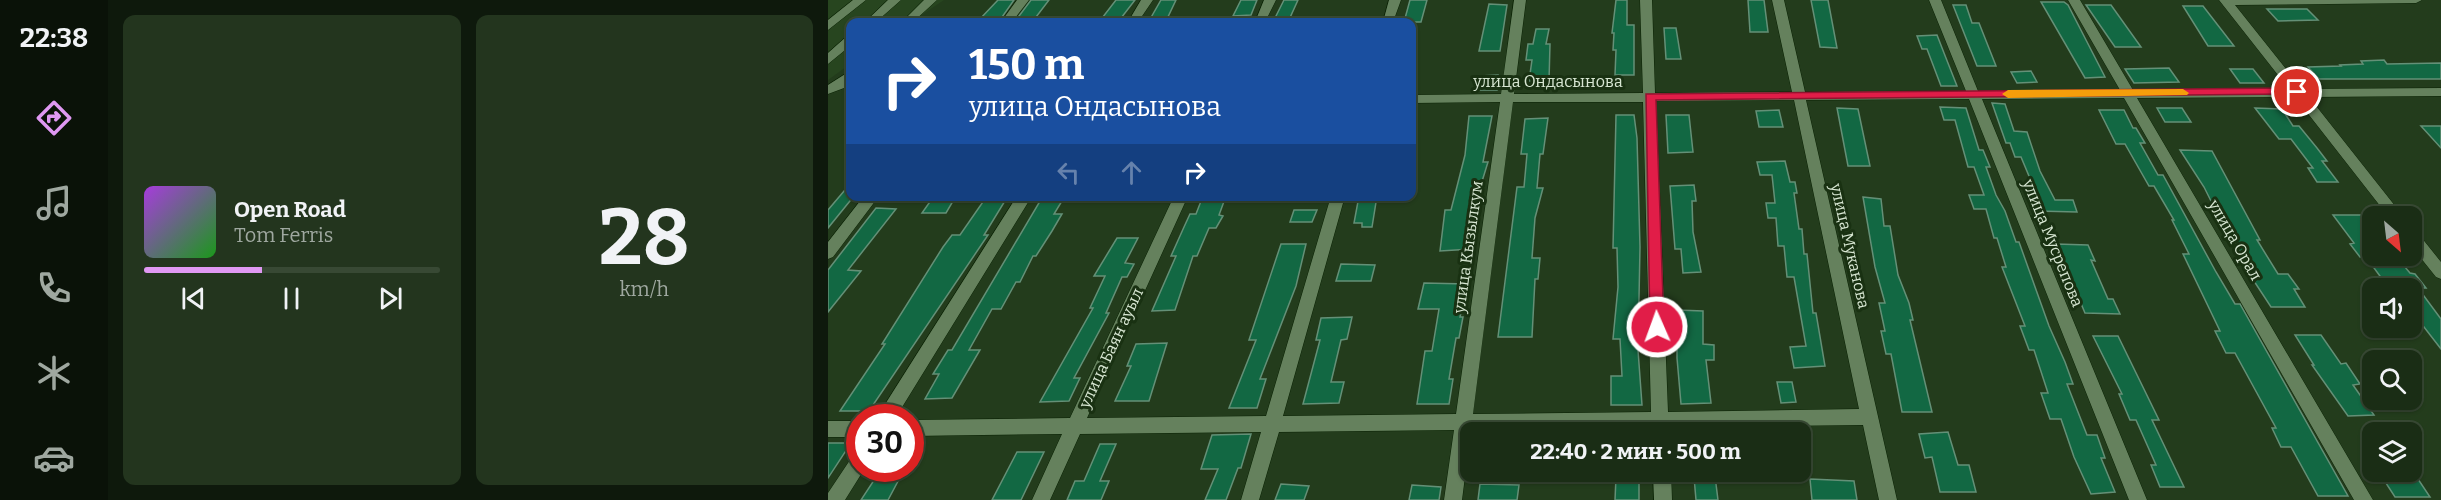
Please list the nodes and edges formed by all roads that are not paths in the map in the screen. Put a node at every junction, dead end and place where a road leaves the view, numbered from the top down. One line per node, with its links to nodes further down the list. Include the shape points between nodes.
1 (860, 0): 21 (street)
2 (895, 0): 15 (street)
3 (931, 0): 16 (street)
4 (1023, 0): 17 (street)
5 (1147, 0): 18 (street)
6 (1270, 0): 19 (street)
7 (1395, 0): 20 (street)
8 (1520, 0): 32 (street, улица Кызылкум)
9 (1646, 0): 31 (street)
10 (1778, 0): 30 (street, улица Муканова)
11 (1935, 0): 29 (street, улица Мусрепова)
12 (2074, 0): 28 (street, улица Орал)
13 (2416, 0): 14 (street)
14 (2226, 1): 26 (street)
15 (875, 18)
16 (911, 18)
17 (1009, 18)
18 (1136, 18)
19 (1262, 18)
20 (1389, 18)
21 (828, 26)
22 (846, 44): 23 (street)
23 (828, 60)
24 (846, 79): 25 (street)
25 (828, 90)
26 (2297, 92): 27 (street, улица Ондасынова); 28 (street, улица Ондасынова); 38 (street)
27 (2441, 92)
28 (2130, 93): 29 (street, улица Ондасынова); 62 (street, улица Орал)
29 (1973, 94): 30 (street, улица Ондасынова); 61 (street, улица Мусрепова)
30 (1797, 95): 31 (street, улица Ондасынова); 43 (street, улица Муканова)
31 (1650, 96): 32 (street, улица Ондасынова); 46 (street)
32 (1507, 97): 33 (street, улица Ондасынова); 44 (street, улица Кызылкум)
33 (1416, 99)
34 (868, 201): 40 (street)
35 (1022, 201): 42 (street)
36 (1179, 201): 49 (street, улица Баян ауыл)
37 (1337, 201): 48 (street)
38 (2388, 206)
39 (2422, 249): 41 (street)
40 (828, 253)
41 (2441, 273)
42 (894, 404)
43 (1870, 417): 47 (street); 60 (street, улица Муканова)
44 (1462, 420): 45 (street); 48 (street); 58 (street, улица Кызылкум)
45 (1541, 422)
46 (1660, 422)
47 (1739, 422)
48 (1273, 424): 49 (street); 57 (street)
49 (1075, 426): 50 (street); 56 (street, улица Баян ауыл)
50 (924, 428)
51 (828, 429): 52 (street)
52 (846, 429)
53 (846, 482): 55 (street)
54 (1662, 482): 59 (street)
55 (834, 500)
56 (1041, 500)
57 (1250, 500)
58 (1453, 500)
59 (1663, 500)
60 (1888, 500)
61 (2138, 500)
62 (2364, 500)

